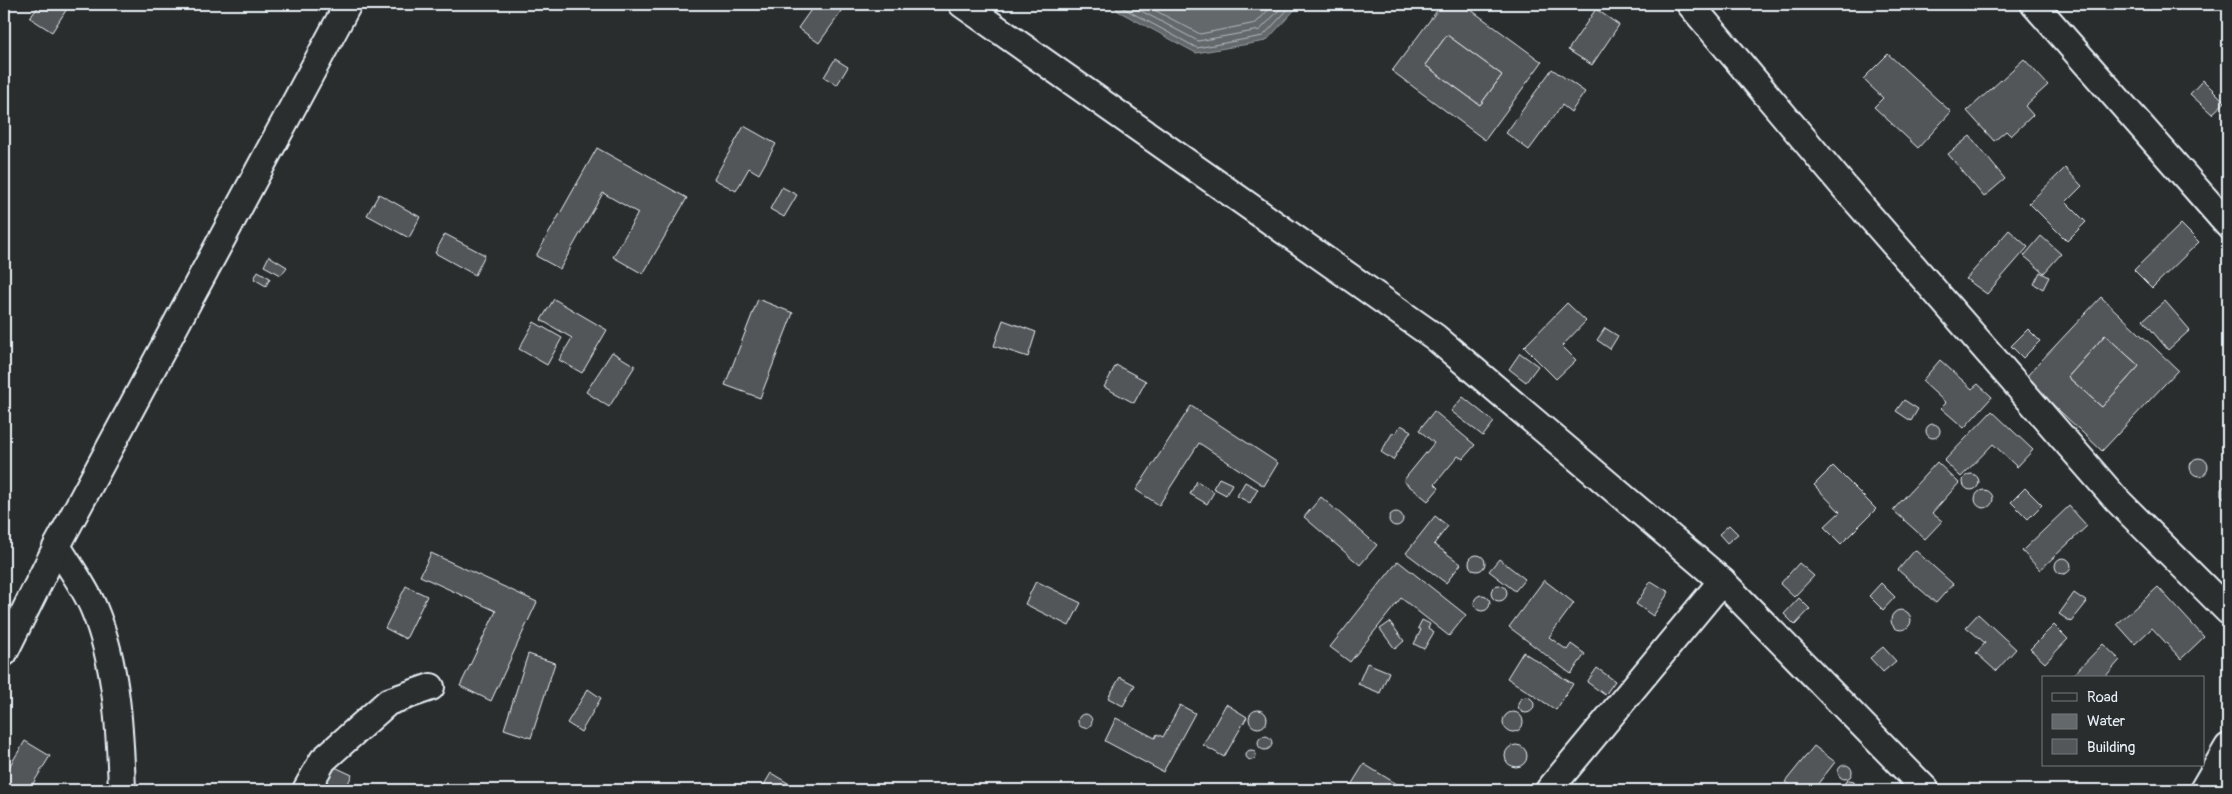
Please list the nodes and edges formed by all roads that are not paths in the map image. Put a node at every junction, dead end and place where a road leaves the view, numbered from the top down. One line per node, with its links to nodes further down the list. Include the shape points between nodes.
1 (348, 4): 6 (street)
2 (964, 4): 7 (street, via 1435,337)
3 (1690, 4): 8 (street, via 1846,190 2116,499)
4 (2034, 4): 5 (street)
5 (2228, 225)
6 (58, 546): 9 (street); 13 (street, via 93,608 105,640 115,695)
7 (1722, 581): 12 (street); 15 (street)
8 (2228, 611)
9 (4, 653)
10 (431, 688): 14 (street, via 388,702 323,760)
11 (2228, 747): 16 (street)
12 (1920, 788)
13 (122, 790)
14 (306, 790)
15 (1549, 790)
16 (2203, 790)

